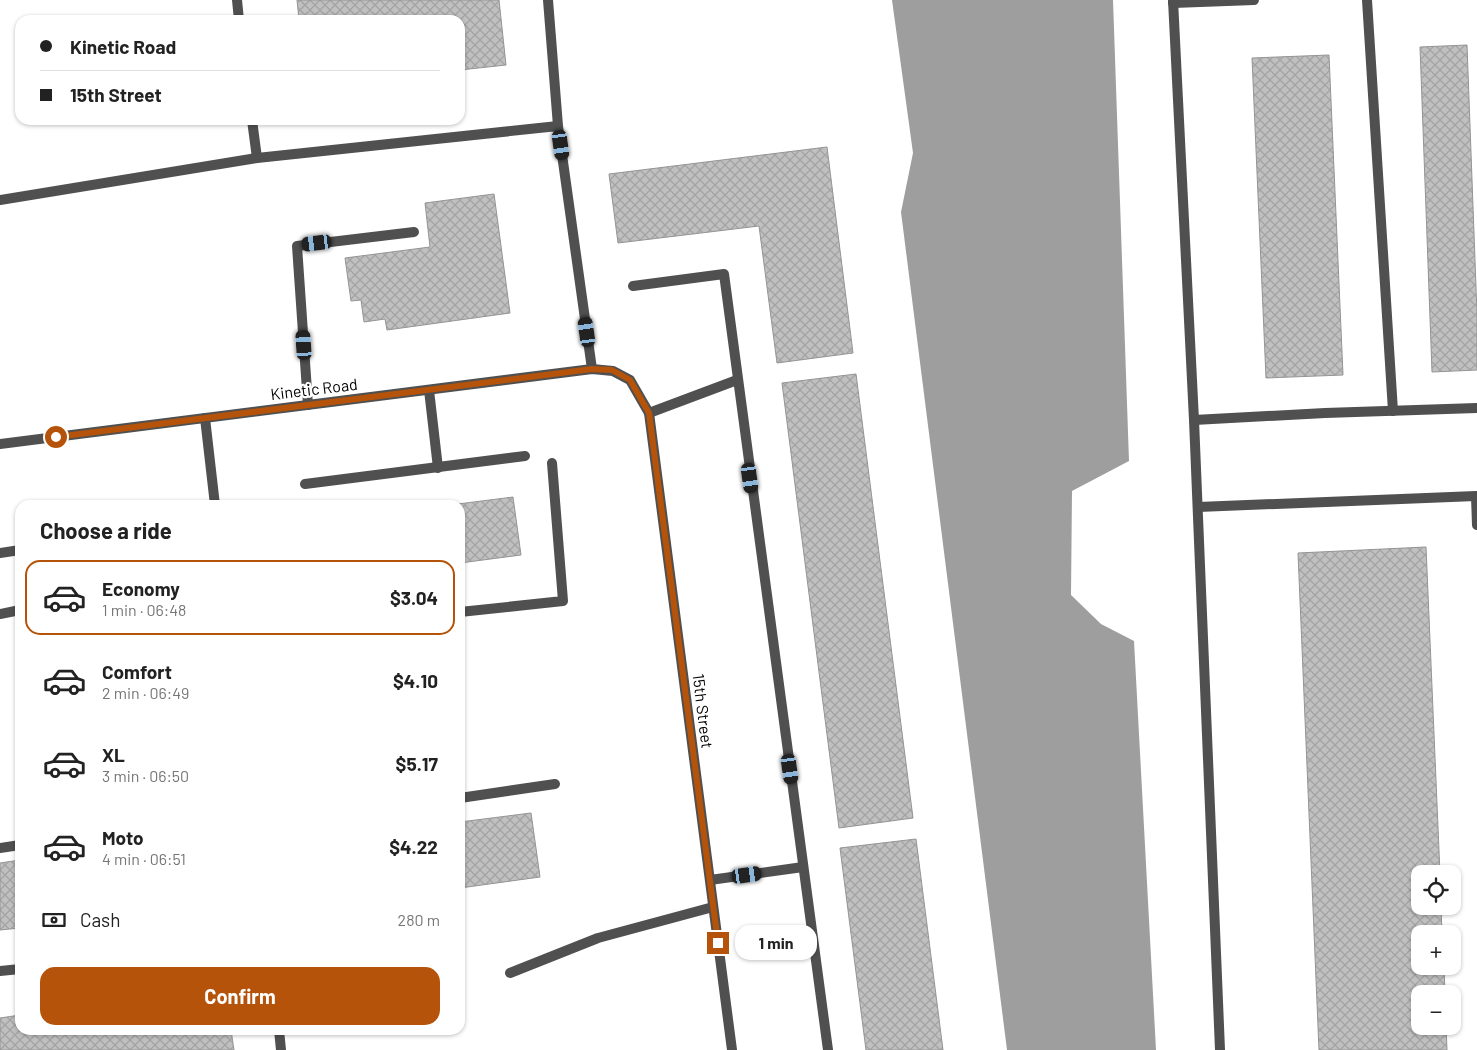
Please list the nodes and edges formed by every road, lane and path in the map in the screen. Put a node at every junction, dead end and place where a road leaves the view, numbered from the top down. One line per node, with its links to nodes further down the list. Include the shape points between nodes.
1 (237, 0): 6 (street)
2 (548, 0): 8 (street)
3 (1254, 0): 5 (street)
4 (1367, 0): 19 (street)
5 (1173, 1): 22 (street)
6 (238, 15)
7 (253, 125): 9 (street)
8 (558, 126): 9 (street); 13 (street)
9 (257, 158): 10 (street)
10 (0, 200)
11 (414, 232): 17 (street, via 297,246)
12 (633, 286): 15 (street, via 724,274)
13 (592, 369): 14 (street, Kinetic Road, via 612,370); 16 (street, Kinetic Road)
14 (630, 380): 20 (street, 15th Street)
15 (737, 380): 20 (street); 40 (street)
16 (428, 390): 17 (street, Kinetic Road); 26 (street)
17 (308, 405): 21 (street, Kinetic Road)
18 (1477, 408): 19 (street)
19 (1393, 411): 22 (street)
20 (649, 413): 41 (street, 15th Street)
21 (205, 418): 23 (street, Kinetic Road); 28 (street)
22 (1194, 420): 29 (street)
23 (0, 444)
24 (525, 456): 26 (street)
25 (552, 463): 34 (street, via 564,601)
26 (438, 468): 27 (street)
27 (305, 484)
28 (214, 500)
29 (1198, 507): 30 (street, via 1476,496); 50 (street)
30 (1477, 525)
31 (15, 551): 32 (street)
32 (0, 553)
33 (15, 611): 35 (street)
34 (465, 611)
35 (0, 614)
36 (555, 784): 37 (street)
37 (465, 797)
38 (15, 846): 39 (street)
39 (0, 848)
40 (803, 867): 41 (street); 49 (street)
41 (710, 880): 42 (street, 15th Street)
42 (714, 907): 45 (street, via 598,938); 48 (street, 15th Street)
43 (15, 970): 44 (street)
44 (0, 971)
45 (510, 973)
46 (280, 1035): 47 (street)
47 (281, 1050)
48 (732, 1050)
49 (828, 1050)
50 (1220, 1050)

